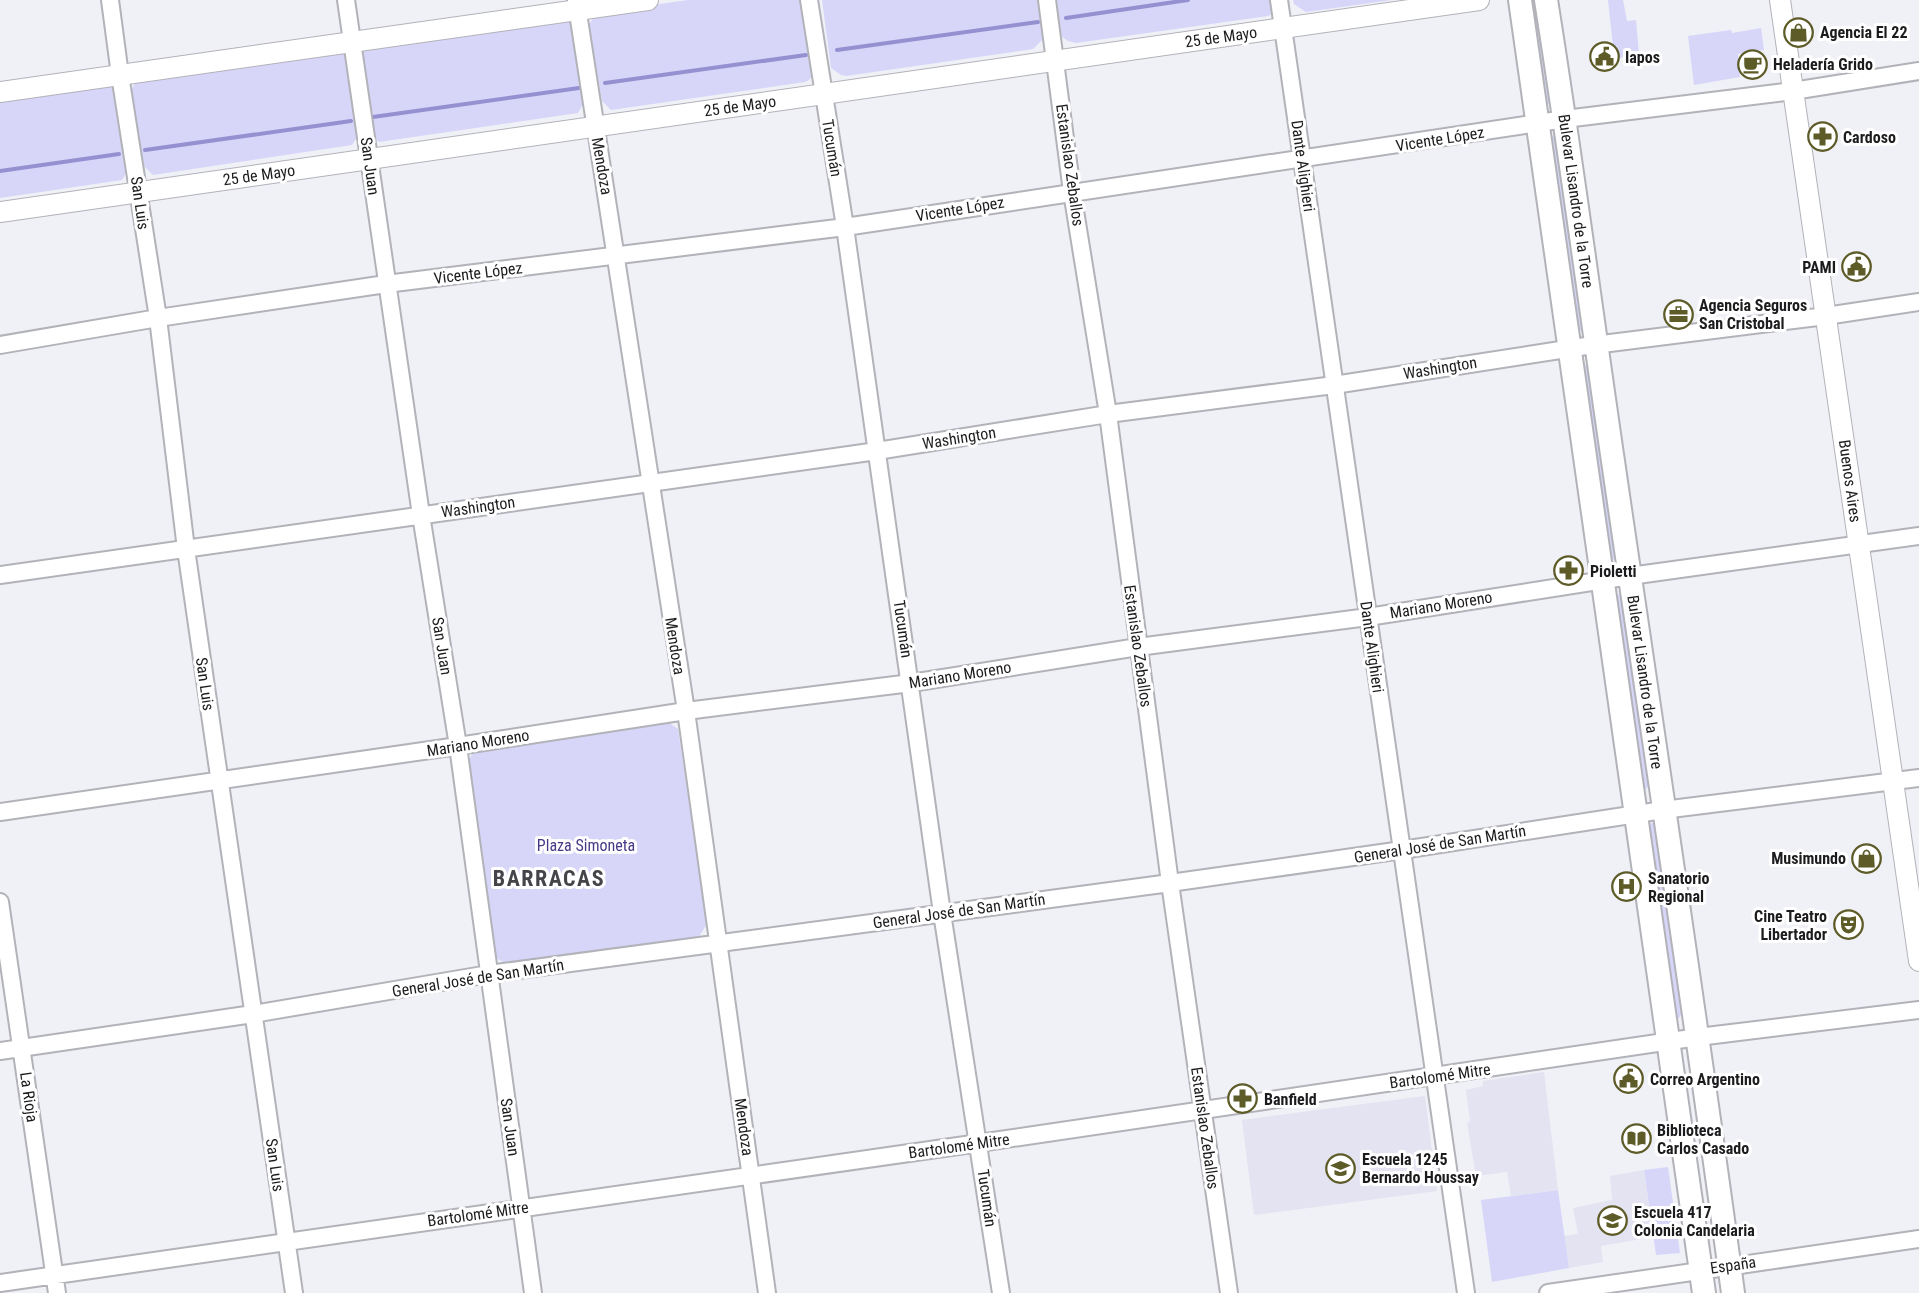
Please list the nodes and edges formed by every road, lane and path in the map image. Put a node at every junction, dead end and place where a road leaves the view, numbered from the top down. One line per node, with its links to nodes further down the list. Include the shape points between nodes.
1 (110, 0): 16 (street, San Luis)
2 (346, 0): 13 (street, San Juan)
3 (648, 0): 11 (street)
4 (809, 0): 19 (street, Tucumán)
5 (1047, 0): 14 (street, Estanislao Zeballos)
6 (1279, 0): 12 (street, Dante Alighieri)
7 (1479, 0): 12 (street, 25 de Mayo)
8 (1520, 0): 21 (main road, Bulevar Lisandro de la Torre)
9 (1546, 0): 20 (main road, Bulevar Lisandro de la Torre)
10 (1780, 0): 17 (street, Buenos Aires)
11 (577, 5): 13 (street); 22 (street, Mendoza)
12 (1283, 28): 14 (street, 25 de Mayo); 24 (street, Dante Alighieri)
13 (352, 42): 16 (street); 23 (street, San Juan)
14 (1056, 61): 19 (street, 25 de Mayo); 26 (street, Estanislao Zeballos)
15 (1919, 71): 17 (street, Vicente López)
16 (120, 75): 18 (street); 25 (street, San Luis)
17 (1793, 91): 20 (street, Vicente López); 32 (street, Buenos Aires)
18 (0, 92)
19 (823, 94): 22 (street, 25 de Mayo); 28 (street, Tucumán)
20 (1565, 119): 21 (street, Vicente López); 35 (main road, Bulevar Lisandro de la Torre)
21 (1537, 124): 24 (street, Vicente López); 36 (main road, Bulevar Lisandro de la Torre)
22 (595, 127): 23 (street, 25 de Mayo); 29 (street, Mendoza)
23 (369, 159): 25 (street, 25 de Mayo); 30 (street, San Juan)
24 (1302, 160): 26 (street, Vicente López); 37 (street, Dante Alighieri)
25 (139, 192): 27 (street, 25 de Mayo); 33 (street, San Luis)
26 (1072, 192): 28 (street, Vicente López); 38 (street, Estanislao Zeballos)
27 (0, 212)
28 (844, 227): 29 (street, Vicente López); 39 (street, Tucumán)
29 (617, 255): 30 (street, Vicente López); 40 (street, Mendoza)
30 (387, 284): 33 (street, Vicente López); 41 (street, San Juan)
31 (1919, 302): 32 (street, Washington)
32 (1826, 316): 35 (street, Washington); 43 (street, Buenos Aires)
33 (158, 318): 34 (street, Vicente López); 44 (street, San Luis)
34 (0, 345)
35 (1596, 345): 36 (street, Washington); 46 (main road, Bulevar Lisandro de la Torre)
36 (1569, 349): 37 (street, Washington); 47 (main road, Bulevar Lisandro de la Torre)
37 (1335, 385): 38 (street, Washington); 48 (street, Dante Alighieri)
38 (1108, 414): 39 (street, Washington); 49 (street, Estanislao Zeballos)
39 (877, 452): 40 (street, Washington); 50 (street, Tucumán)
40 (650, 482): 41 (street, Washington); 51 (street, Mendoza)
41 (421, 515): 44 (street, Washington); 52 (street, San Juan)
42 (1919, 536): 43 (street, Mariano Moreno)
43 (1859, 544): 46 (street, Mariano Moreno); 55 (street, Buenos Aires)
44 (186, 549): 45 (street, Washington); 54 (street, San Luis)
45 (0, 575)
46 (1630, 576): 47 (street, Mariano Moreno); 56 (main road, Bulevar Lisandro de la Torre)
47 (1602, 581): 48 (street, Mariano Moreno); 58 (main road, Bulevar Lisandro de la Torre)
48 (1368, 617): 49 (street, Mariano Moreno); 59 (street, Dante Alighieri)
49 (1138, 647): 50 (street, Mariano Moreno); 60 (street, Estanislao Zeballos)
50 (911, 684): 51 (street, Mariano Moreno); 62 (street, Tucumán)
51 (686, 711): 52 (street, Mariano Moreno); 63 (street, Mendoza)
52 (458, 747): 54 (street, Mariano Moreno); 65 (street, San Juan)
53 (1919, 778): 55 (street, General José de San Martín)
54 (219, 781): 57 (street, Mariano Moreno); 67 (street, San Luis)
55 (1893, 782): 56 (street, General José de San Martín); 64 (street, Buenos Aires)
56 (1663, 810): 58 (street, General José de San Martín); 68 (main road, Bulevar Lisandro de la Torre)
57 (0, 812)
58 (1636, 814): 59 (street, General José de San Martín); 69 (main road, Bulevar Lisandro de la Torre)
59 (1402, 850): 60 (street, General José de San Martín); 72 (street, Dante Alighieri)
60 (1170, 883): 62 (street, General José de San Martín); 73 (street, Estanislao Zeballos)
61 (0, 902): 70 (street, La Rioja)
62 (942, 913): 63 (street, General José de San Martín); 74 (street, Tucumán)
63 (719, 944): 65 (street, General José de San Martín); 75 (street, Mendoza)
64 (1919, 961)
65 (489, 974): 67 (street, General José de San Martín); 76 (street, San Juan)
66 (1919, 1010): 68 (street, Bartolomé Mitre)
67 (253, 1014): 70 (street, General José de San Martín); 78 (street, San Luis)
68 (1698, 1037): 69 (street, Bartolomé Mitre); 79 (main road, Bulevar Lisandro de la Torre)
69 (1668, 1042): 72 (street, Bartolomé Mitre); 80 (main road, Bulevar Lisandro de la Torre)
70 (21, 1048): 71 (street, General José de San Martín); 81 (street, La Rioja)
71 (0, 1051)
72 (1435, 1077): 73 (street, Bartolomé Mitre); 89 (street, Dante Alighieri)
73 (1203, 1110): 74 (street, Bartolomé Mitre); 88 (street, Estanislao Zeballos)
74 (979, 1143): 75 (street, Bartolomé Mitre); 87 (street, Tucumán)
75 (750, 1175): 76 (street, Bartolomé Mitre); 86 (street, Mendoza)
76 (521, 1208): 78 (street, Bartolomé Mitre); 85 (street, San Juan)
77 (1919, 1239): 79 (street, España)
78 (286, 1242): 81 (street, Bartolomé Mitre); 84 (street, San Luis)
79 (1729, 1265): 80 (street, España); 92 (main road, Bulevar Lisandro de la Torre)
80 (1701, 1269): 90 (street, España); 91 (main road, Bulevar Lisandro de la Torre)
81 (55, 1275): 82 (street, Bartolomé Mitre); 83 (street, La Rioja)
82 (0, 1283)
83 (57, 1293)
84 (294, 1293)
85 (533, 1293)
86 (767, 1293)
87 (1000, 1293)
88 (1229, 1293)
89 (1466, 1293)
90 (1548, 1293)
91 (1704, 1293)
92 (1733, 1293)

